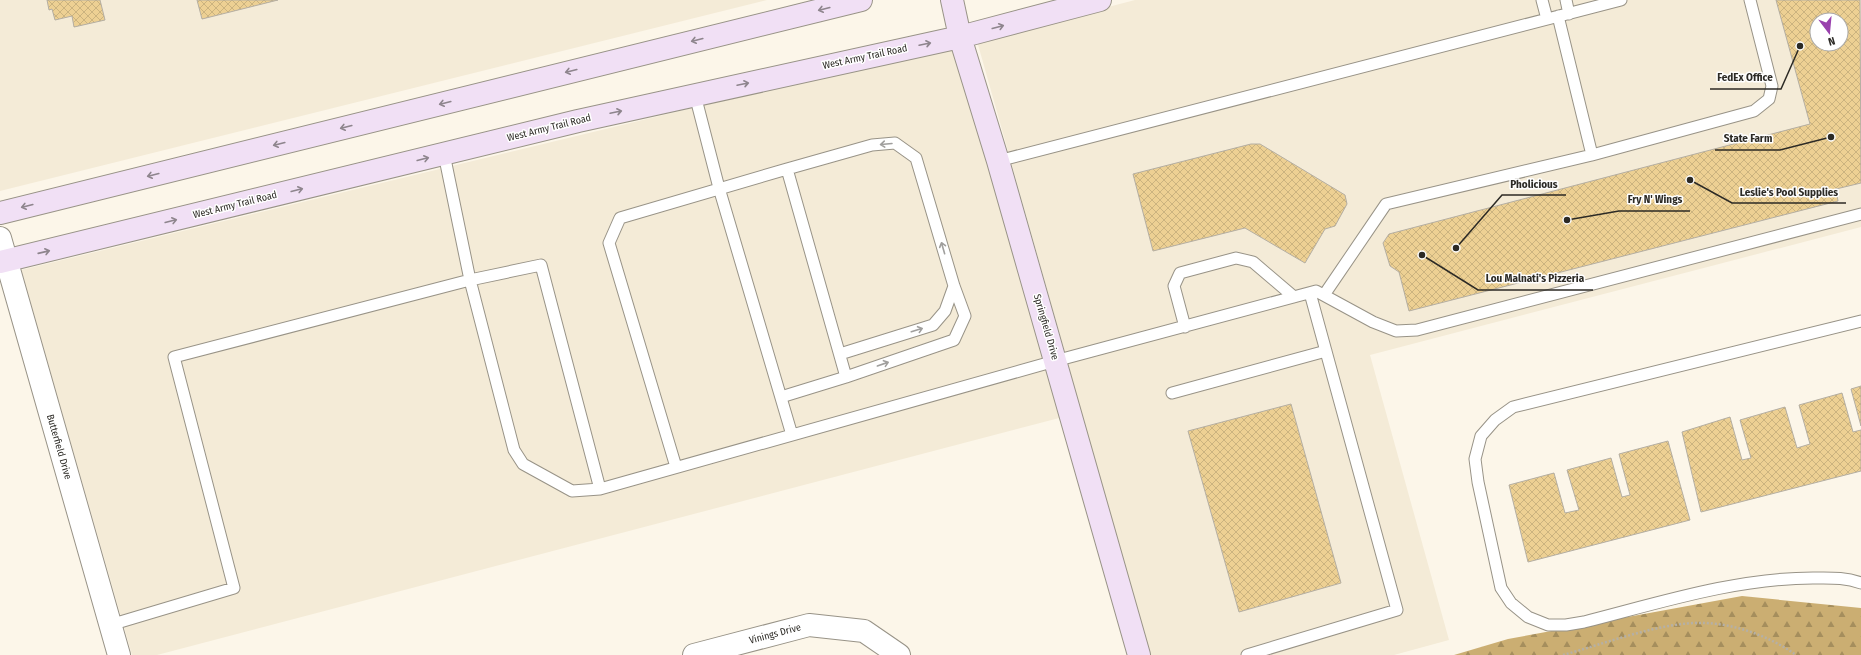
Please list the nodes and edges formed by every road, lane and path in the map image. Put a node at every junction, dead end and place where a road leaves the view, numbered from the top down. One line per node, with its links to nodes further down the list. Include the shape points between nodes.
1 (862, 0): 17 (main road, one-way to 17)
2 (952, 0): 10 (main road, Springfield Drive)
3 (1100, 0): 10 (main road, West Army Trail Road, one-way to 3)
4 (1542, 0): 9 (lane)
5 (1566, 0): 8 (lane)
6 (1621, 0): 8 (lane)
7 (1750, 0): 13 (lane, via 1772,86 1769,99 1754,111)
8 (1564, 15): 9 (lane); 13 (lane)
9 (1547, 19): 14 (lane)
10 (960, 36): 11 (main road, West Army Trail Road, one-way to 10); 14 (main road, Springfield Drive)
11 (694, 95): 12 (main road, West Army Trail Road, one-way to 11); 16 (lane)
12 (444, 154): 20 (main road, West Army Trail Road, one-way to 12); 21 (lane)
13 (1592, 155): 24 (lane, via 1386,204)
14 (998, 160): 30 (main road, Springfield Drive)
15 (787, 169): 16 (lane); 22 (lane, one-way to 15, via 916,158 895,143 879,144); 29 (lane)
16 (719, 188): 33 (lane); 35 (lane, via 620,218 609,242)
17 (0, 213)
18 (1861, 214): 24 (lane, via 1417,330 1396,331)
19 (0, 238): 20 (street, Butterfield Drive)
20 (3, 262): 38 (street, Butterfield Drive)
21 (470, 280): 36 (lane, via 517,455 523,464 572,491); 36 (lane, via 541,265); 38 (lane, via 174,356 234,588)
22 (954, 286): 29 (lane, one-way to 22, via 933,325 945,311); 31 (lane, one-way to 22, via 954,340 965,316)
23 (1310, 293): 24 (lane, via 1316,291); 25 (lane); 28 (lane)
24 (1324, 295)
25 (1294, 297): 27 (lane); 27 (lane, via 1253,262 1236,258 1180,273 1174,286)
26 (1861, 321): 37 (lane, via 1513,407 1495,420 1481,436 1475,459 1501,588 1511,604 1528,617 1548,625 1584,622 1692,594 1783,578 1848,578)
27 (1185, 326): 30 (lane)
28 (1326, 351): 32 (lane); 43 (lane, via 1397,610)
29 (840, 354): 31 (lane)
30 (1055, 362): 34 (lane); 42 (main road, Springfield Drive)
31 (846, 377): 33 (lane)
32 (1172, 393)
33 (781, 397): 34 (lane)
34 (792, 435): 35 (lane)
35 (676, 467): 36 (lane)
36 (600, 489)
37 (1861, 583)
38 (110, 625): 39 (street, Butterfield Drive)
39 (119, 655)
40 (694, 655): 41 (street, Vinings Drive, via 809,625 864,631)
41 (899, 655)
42 (1139, 655)
43 (1247, 655)
44 (1563, 655): 45 (path, via 1667,626 1705,623 1738,628 1781,645)
45 (1796, 655)

